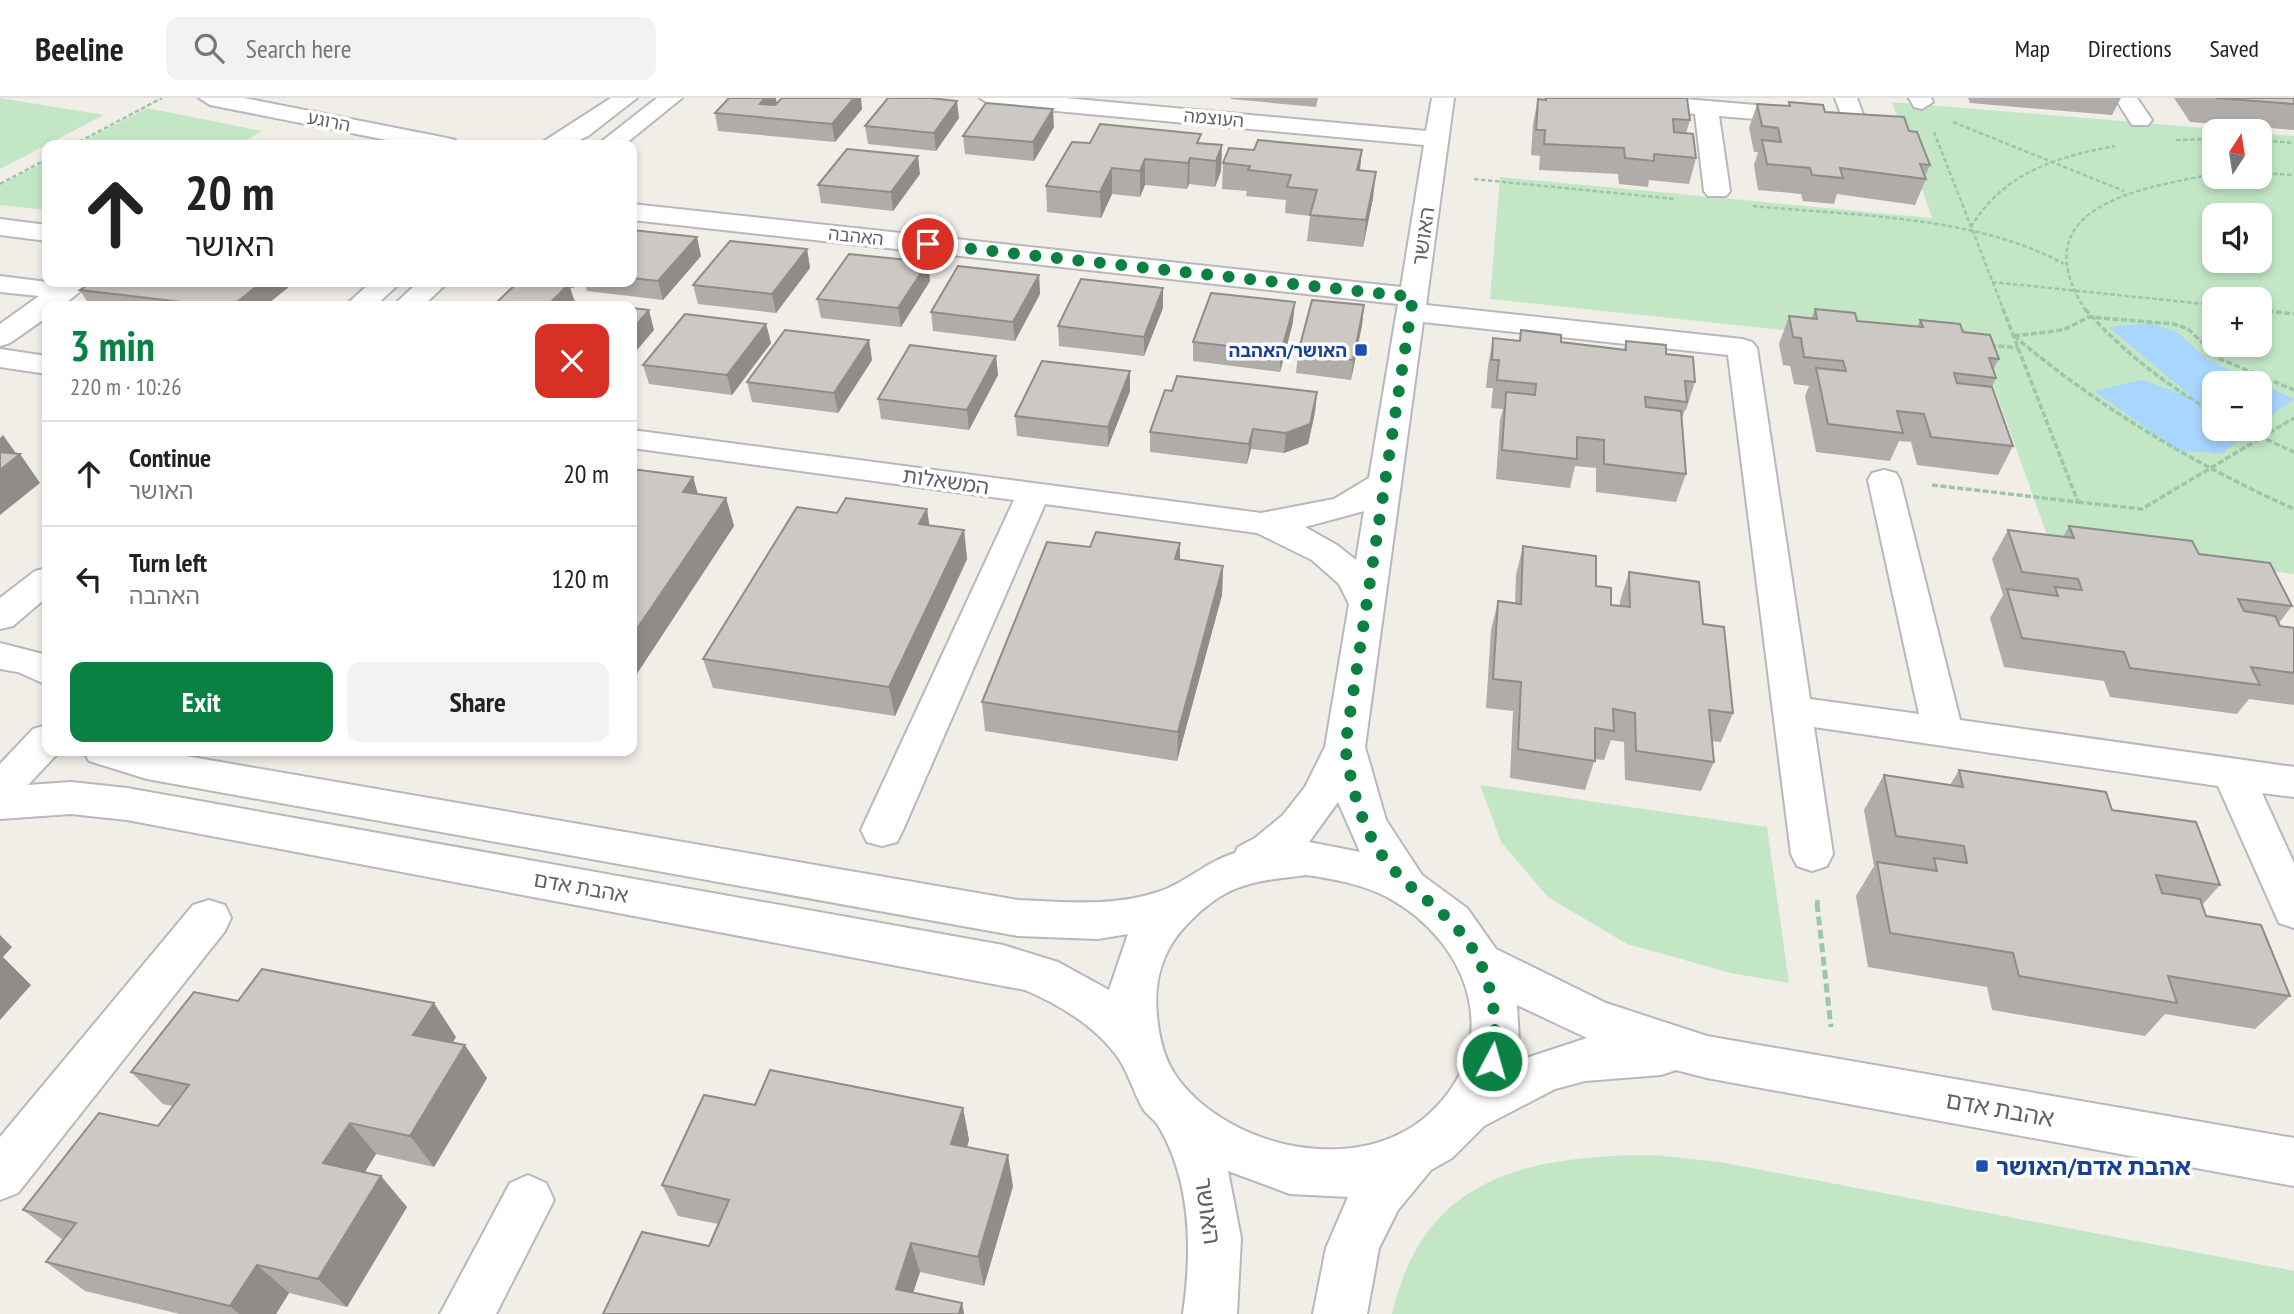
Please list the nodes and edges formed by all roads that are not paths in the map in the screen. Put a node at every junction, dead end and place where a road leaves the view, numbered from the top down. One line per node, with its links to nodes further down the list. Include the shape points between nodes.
1 (210, 98): 12 (street, הרוגע)
2 (626, 98): 13 (street)
3 (671, 98): 14 (street)
4 (991, 98): 11 (street, העוצמה)
5 (1443, 98): 11 (street, האושר)
6 (1591, 98): 9 (street)
7 (1846, 98): 9 (street, via 1865,121)
8 (2126, 98): 10 (street)
9 (1701, 104): 15 (street)
10 (2140, 120)
11 (1437, 139): 27 (street, האושר)
12 (422, 140)
13 (561, 140)
14 (616, 140)
15 (1717, 191)
16 (637, 213): 27 (street, האהבה)
17 (0, 228): 18 (street)
18 (42, 232)
19 (0, 284): 20 (street)
20 (42, 286)
21 (71, 287): 24 (street)
22 (381, 287): 25 (street)
23 (428, 287): 26 (street)
24 (51, 301)
25 (365, 301)
26 (413, 301)
27 (1412, 304): 33 (street, האושר); 42 (street, האהבה, via 1742,348)
28 (42, 307): 29 (street)
29 (0, 337)
30 (0, 358): 31 (street)
31 (42, 364)
32 (637, 440): 35 (street, המשאלות)
33 (1386, 480): 36 (street, המשאלות, via 1380,489 1335,509); 38 (street, האושר)
34 (1884, 480): 43 (street)
35 (1034, 493): 36 (street, המשאלות); 51 (street)
36 (1261, 523): 38 (street, המשאלות, via 1297,536 1326,555 1355,583)
37 (42, 583): 39 (street)
38 (1367, 605): 45 (street, האושר)
39 (0, 617)
40 (0, 656): 41 (street, via 28,661)
41 (42, 670)
42 (1792, 710): 43 (street); 52 (street)
43 (1943, 732): 47 (street)
44 (42, 744): 49 (street)
45 (1345, 747): 53 (street, האושר, via 1323,795 1295,831 1265,854); 54 (street, האושר, via 1367,830)
46 (120, 756): 55 (street, via 1018,918 1098,921)
47 (2233, 774): 48 (street); 56 (street)
48 (2294, 782)
49 (0, 786)
50 (0, 803): 59 (street, אהבת אדם, via 72,798 127,804 1003,964 1038,973 1080,994)
51 (882, 830)
52 (1812, 854)
53 (1230, 870): 54 (street, via 1280,859 1324,860 1360,867); 55 (street, via 1208,879)
54 (1409, 889): 58 (street, via 1450,921)
55 (1170, 908): 59 (street, via 1142,946 1133,970 1130,1020)
56 (2294, 910)
57 (209, 918): 65 (street)
58 (1480, 962): 60 (street, אהבת אדם, via 1539,997); 61 (street, via 1495,1009 1497,1036 1484,1086)
59 (1136, 1045): 62 (street, via 1159,1092)
60 (1707, 1057): 61 (street, אהבת אדם, via 1625,1052 1583,1059 1540,1071); 64 (street, אהבת אדם)
61 (1472, 1108): 63 (street)
62 (1177, 1113): 63 (street, via 1226,1148 1287,1170 1350,1173); 68 (street, האושר, via 1201,1162 1214,1225)
63 (1418, 1152): 69 (street, via 1391,1176 1365,1213 1351,1253)
64 (2294, 1162)
65 (0, 1176)
66 (528, 1200): 67 (street)
67 (467, 1314)
68 (1210, 1314)
69 (1340, 1314)

